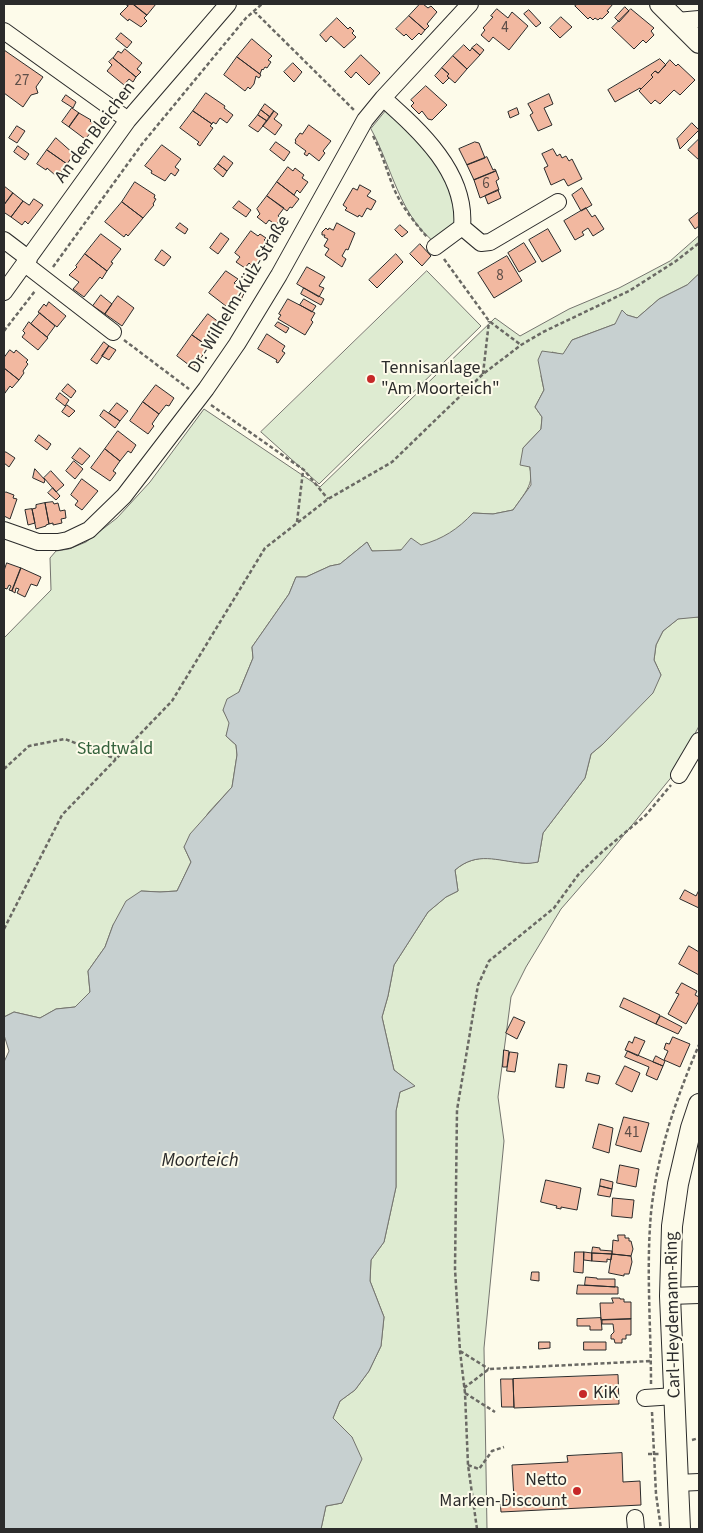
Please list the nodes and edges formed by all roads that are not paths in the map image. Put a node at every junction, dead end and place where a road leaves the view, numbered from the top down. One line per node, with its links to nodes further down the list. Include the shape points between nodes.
1 (228, 4): 9 (street, An den Bleichen)
2 (470, 4): 8 (street, Dr.-Wilhelm-Külz-Straße)
3 (660, 4): 5 (main road)
4 (699, 19): 5 (street)
5 (677, 21): 7 (main road)
6 (4, 31): 9 (street)
7 (699, 43)
8 (383, 98): 11 (street, via 417,128 442,159 456,188 463,213); 17 (street, Dr.-Wilhelm-Külz-Straße, via 365,120 237,344 124,496 90,530 68,540 33,541)
9 (128, 120): 14 (street, An den Bleichen)
10 (558, 202): 11 (street, via 490,242 481,243)
11 (462, 227): 13 (street)
12 (4, 240): 14 (street)
13 (435, 247)
14 (27, 262): 15 (street, An den Bleichen); 16 (street)
15 (4, 292)
16 (113, 332)
17 (4, 530)
18 (699, 741): 19 (street)
19 (679, 775)
20 (699, 1104): 22 (main road, Carl-Heydemann-Ring, via 678,1184 672,1226)
21 (699, 1295): 22 (street)
22 (670, 1296): 23 (main road, Carl-Heydemann-Ring)
23 (675, 1396): 24 (street); 26 (main road, Carl-Heydemann-Ring)
24 (648, 1398)
25 (699, 1482): 26 (street)
26 (677, 1483): 27 (main road, Carl-Heydemann-Ring)
27 (680, 1529)

